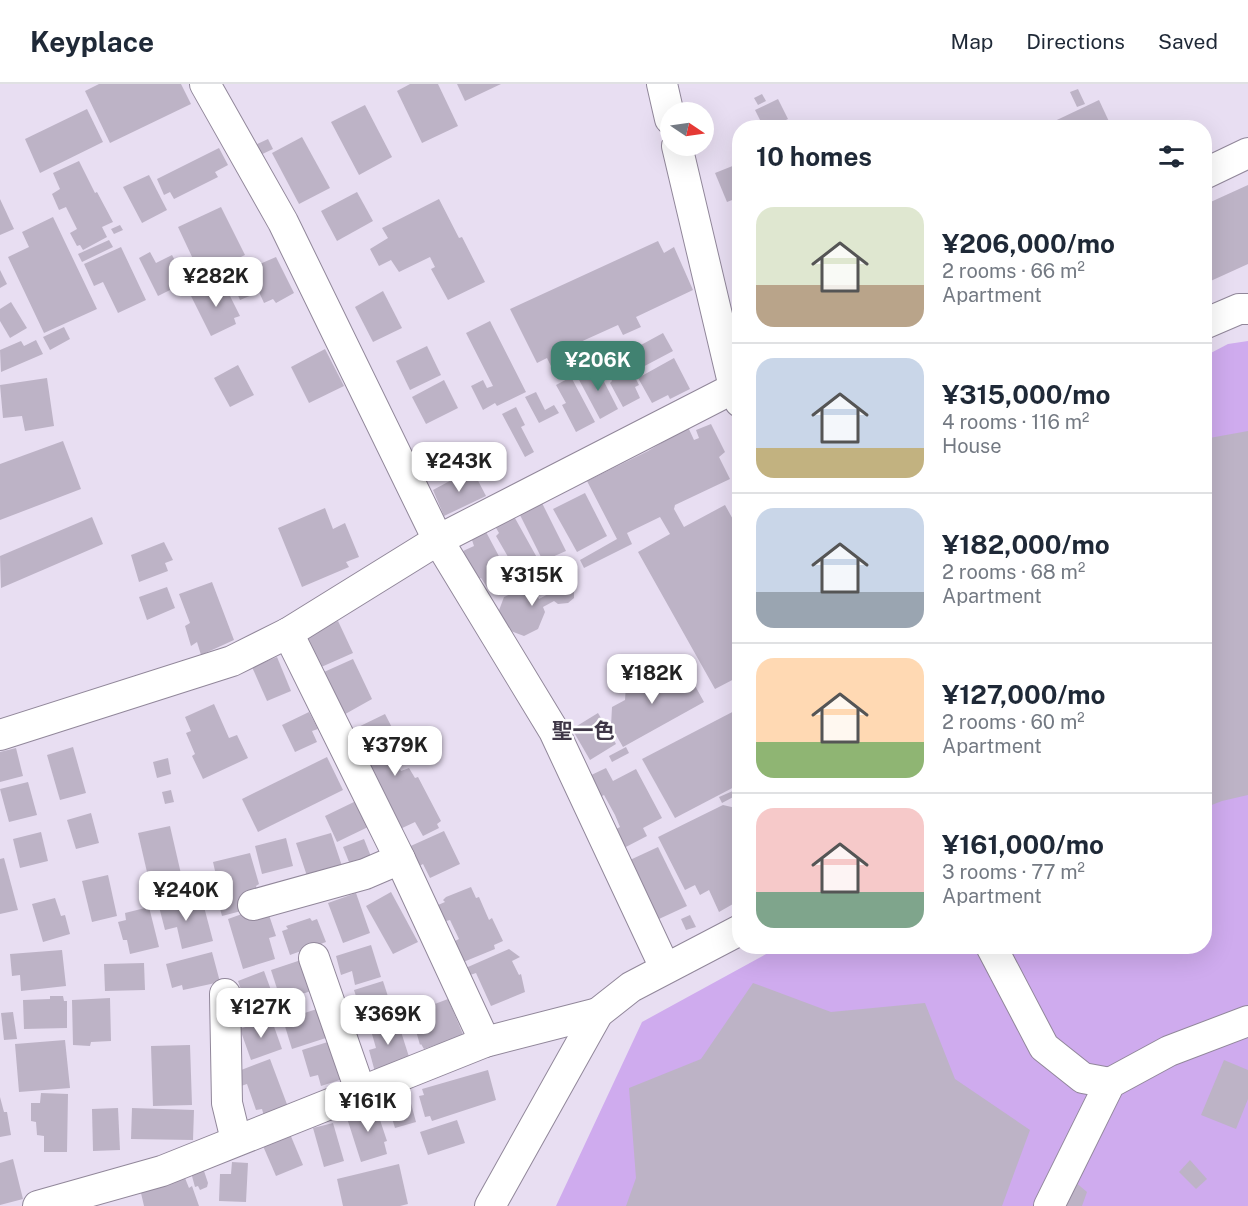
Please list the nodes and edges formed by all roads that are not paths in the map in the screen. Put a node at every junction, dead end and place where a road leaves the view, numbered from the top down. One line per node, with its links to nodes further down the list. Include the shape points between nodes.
1 (205, 84): 11 (street, via 283,222)
2 (662, 84): 3 (street)
3 (666, 102)
4 (1248, 153): 6 (street)
5 (679, 156): 9 (street)
6 (1212, 170)
7 (1248, 309): 8 (street)
8 (1212, 321)
9 (732, 367)
10 (732, 394): 11 (street)
11 (438, 540): 12 (street); 19 (street, via 554,731)
12 (288, 633): 13 (street, via 232,661); 14 (street)
13 (0, 735)
14 (400, 859): 15 (street, via 365,874); 23 (street)
15 (253, 905)
16 (732, 934): 19 (street)
17 (995, 954): 24 (street, via 1044,1047 1083,1078)
18 (314, 958): 25 (street)
19 (665, 968): 21 (street, via 631,987)
20 (225, 994): 26 (street, via 227,1103)
21 (598, 1013): 23 (street); 28 (street)
22 (1248, 1021): 24 (street, via 1169,1051)
23 (485, 1042): 25 (street)
24 (1110, 1083): 29 (street)
25 (360, 1090): 26 (street)
26 (236, 1140): 27 (street, via 162,1171)
27 (38, 1206)
28 (490, 1206)
29 (1049, 1206)

